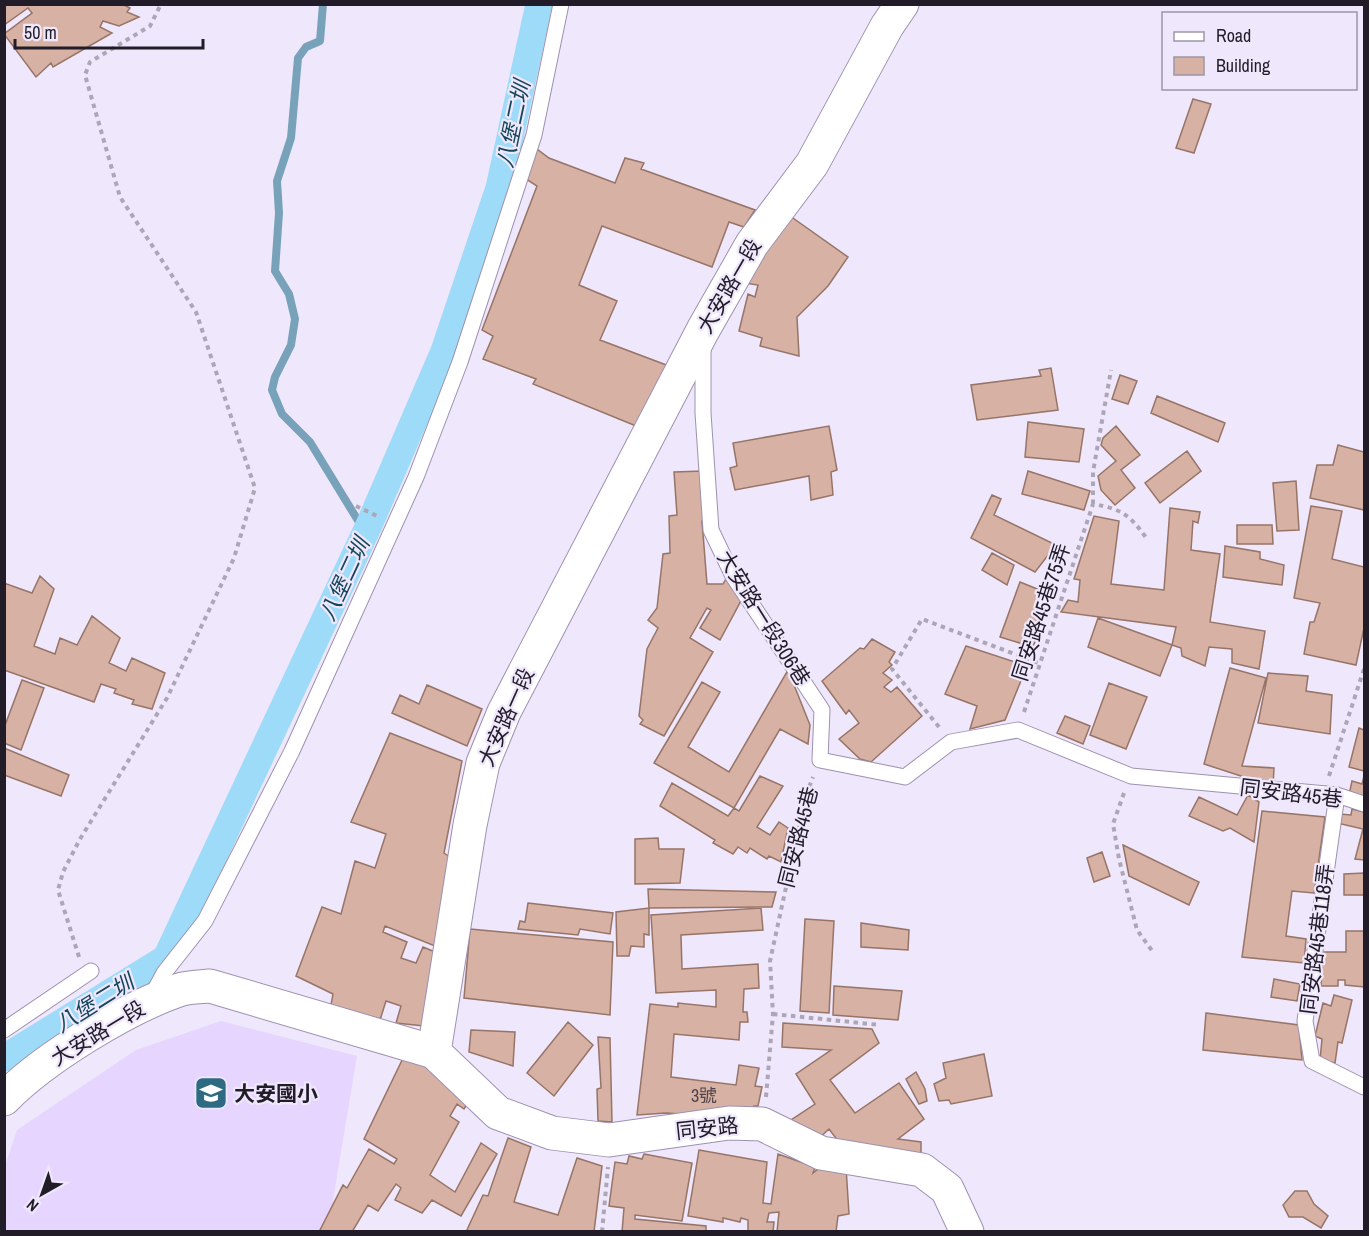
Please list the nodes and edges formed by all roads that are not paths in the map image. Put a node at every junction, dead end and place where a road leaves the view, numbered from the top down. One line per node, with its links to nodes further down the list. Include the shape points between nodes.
1 (561, 4): 8 (lane, via 534,135 460,362 416,477 287,762 205,921 164,973)
2 (902, 4): 3 (street, 大安路一段, via 812,164 752,244)
3 (703, 330): 4 (lane, 大安路一段306巷, via 703,413 711,530 734,576 822,710); 10 (street, 大安路一段, via 504,712 483,763)
4 (820, 760): 5 (lane, 同安路45巷, via 905,777 951,742 1018,730 1131,776)
5 (1330, 794): 6 (lane, 同安路45巷); 11 (lane, 同安路45巷118弄, via 1305,1021 1312,1061)
6 (1365, 804)
7 (92, 971): 9 (lane)
8 (148, 1003): 10 (street, 大安路一段, via 181,989 210,986); 12 (street, 大安路一段, via 48,1063)
9 (4, 1030)
10 (434, 1052): 13 (street, 同安路, via 498,1113 552,1133 609,1140 729,1124 762,1124 821,1153 922,1170 947,1189)
11 (1365, 1087)
12 (4, 1099)
13 (967, 1232)

